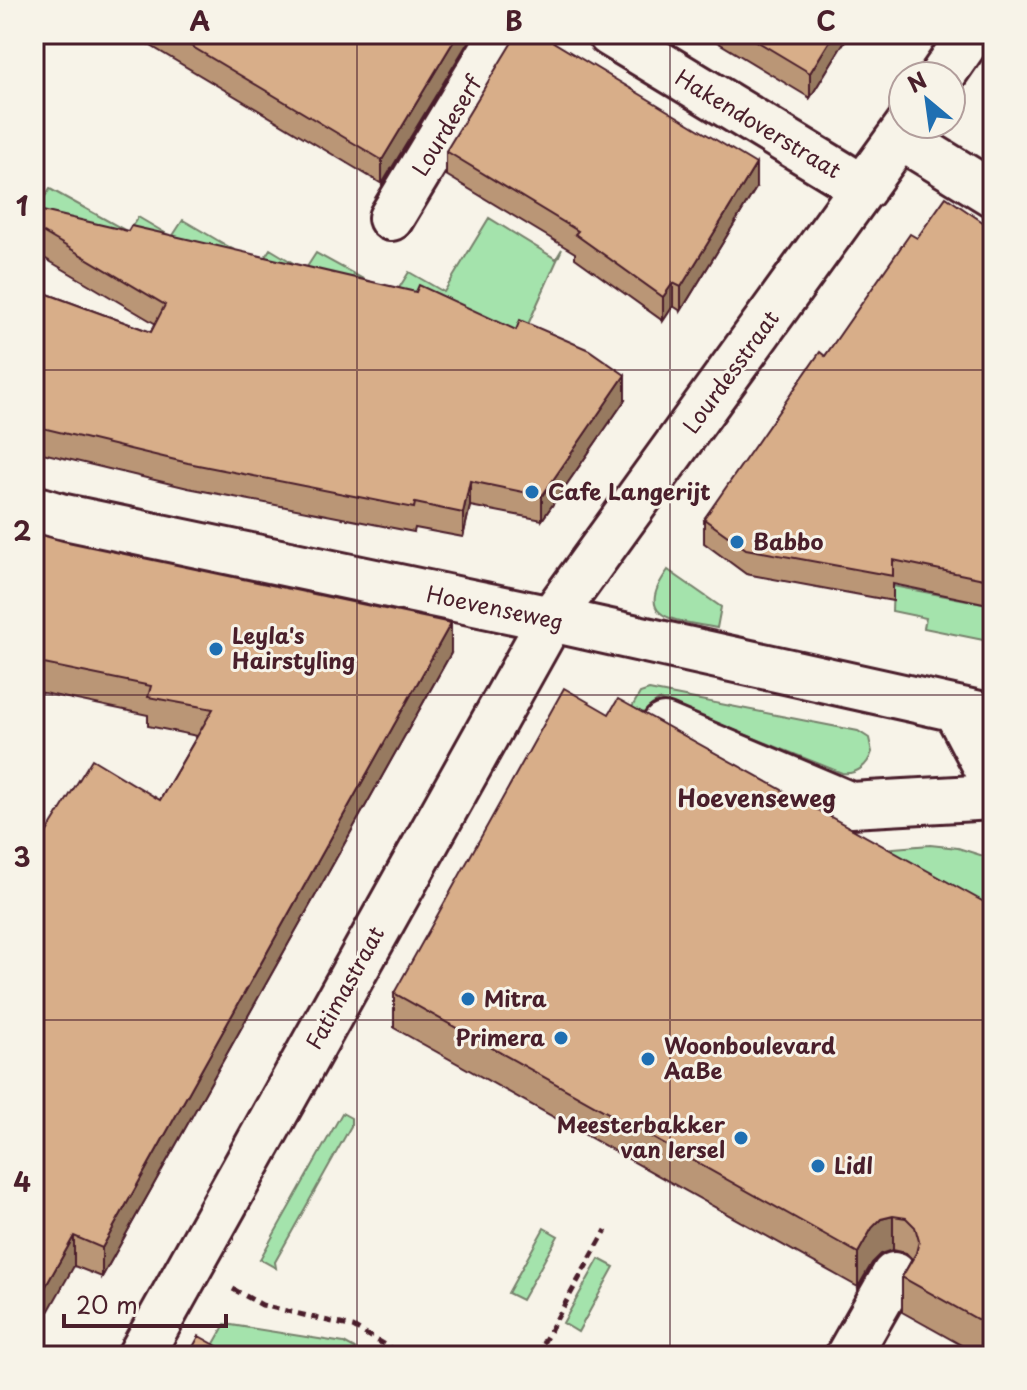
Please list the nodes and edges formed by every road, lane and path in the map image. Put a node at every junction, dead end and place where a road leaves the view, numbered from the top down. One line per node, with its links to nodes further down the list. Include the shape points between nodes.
1 (502, 34): 9 (street, Lourdeserf)
2 (971, 34): 4 (street)
3 (615, 35): 7 (street, Hakendoverstraat)
4 (953, 60)
5 (899, 140): 7 (street, Lourdesstraat)
6 (918, 140): 8 (street)
7 (864, 188): 11 (street, Lourdesstraat)
8 (993, 194)
9 (391, 218)
10 (34, 508): 11 (street, Hoevenseweg)
11 (551, 619): 12 (street, Hoevenseweg); 17 (street, Fatimastraat)
12 (974, 714): 14 (street, Hoevenseweg)
13 (664, 726): 15 (street, via 851,805)
14 (993, 780)
15 (993, 797)
16 (606, 1230): 21 (path)
17 (191, 1264): 19 (street, Fatimastraat); 20 (path, via 262,1305 353,1327)
18 (894, 1275): 22 (street)
19 (140, 1356)
20 (404, 1356)
21 (536, 1356)
22 (848, 1356)

